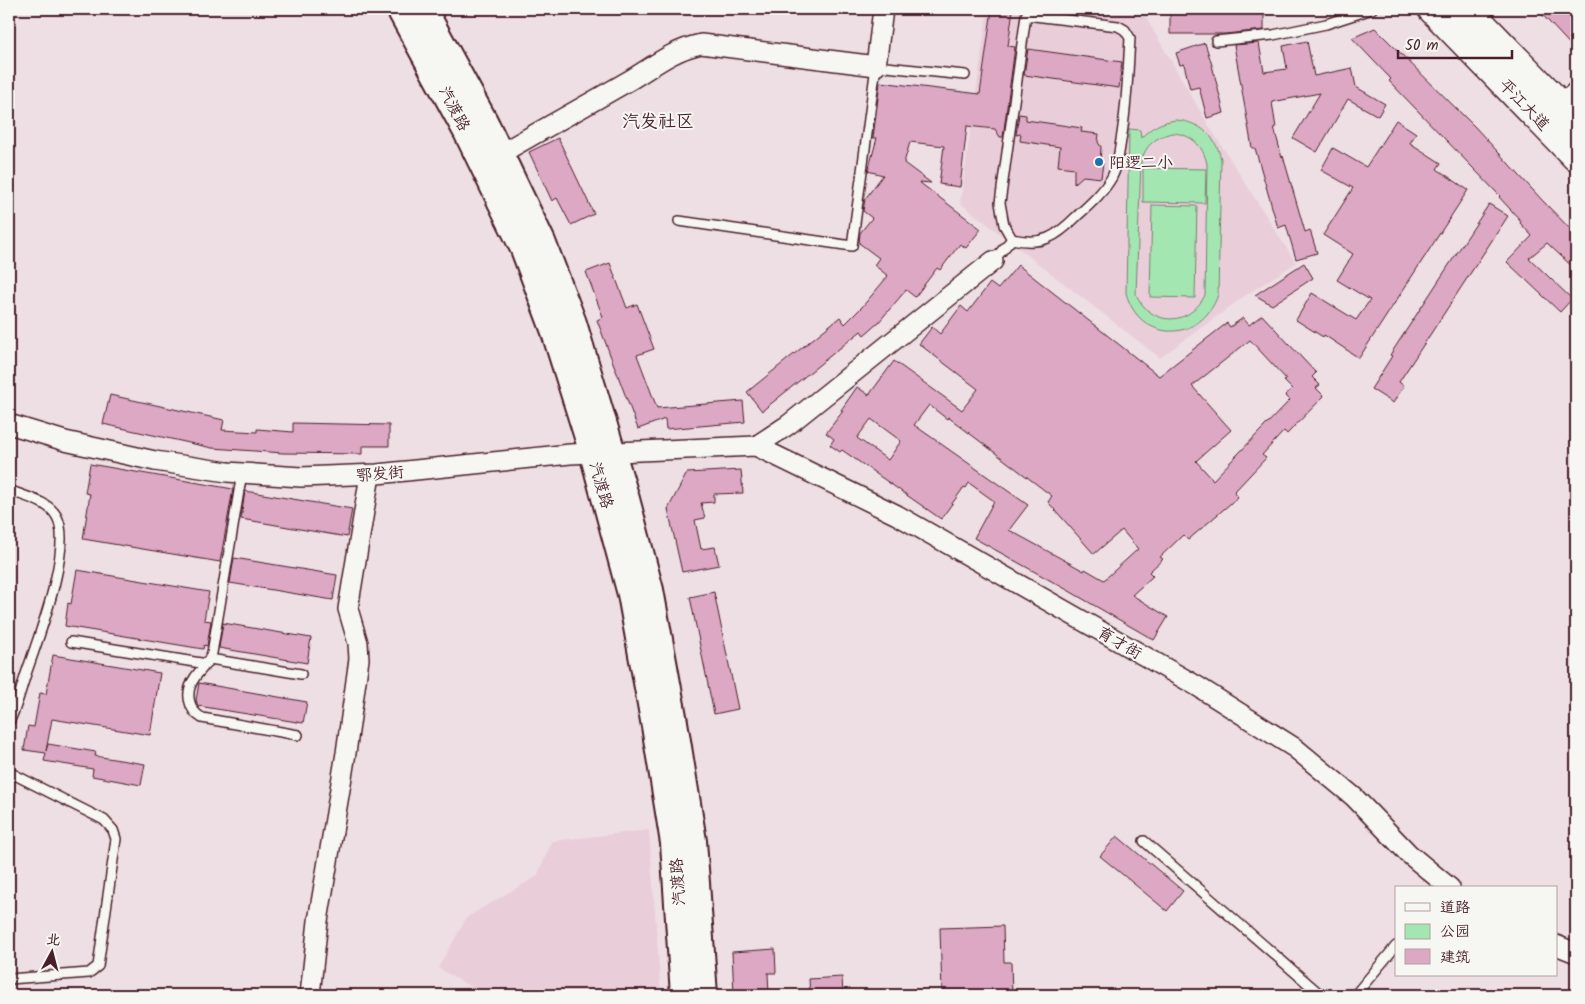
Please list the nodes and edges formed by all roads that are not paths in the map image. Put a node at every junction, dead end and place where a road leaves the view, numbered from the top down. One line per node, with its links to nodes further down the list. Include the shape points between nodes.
1 (400, 9): 19 (street, 汽渡路, via 472,140 524,249)
2 (423, 9): 12 (street, 汽渡路)
3 (883, 9): 8 (street)
4 (1372, 9): 7 (lane, via 1326,24 1273,35)
5 (1432, 9): 13 (highway, 平江大道)
6 (1467, 9): 10 (highway, 平江大道)
7 (1216, 41)
8 (876, 66): 9 (lane); 12 (street, via 702,44 688,46); 14 (lane, via 852,246)
9 (964, 75)
10 (1567, 93): 11 (highway, 平江大道)
11 (1576, 121)
12 (500, 154): 19 (street, 汽渡路, via 560,288)
13 (1576, 157)
14 (679, 221)
15 (1012, 239): 15 (lane, via 1033,242 1054,236 1101,193 1112,176 1118,160 1127,95 1130,38 1122,27 1026,15 1000,203 1004,225); 16 (lane)
16 (993, 260): 18 (street, via 788,425)
17 (9, 424): 20 (street, 鄂发街, via 110,452)
18 (756, 446): 19 (street, 鄂发街); 30 (street, 育才街, via 897,515 1197,686 1295,748 1354,797 1409,854)
19 (602, 452): 21 (street, 鄂发街); 36 (street, 汽渡路, via 631,594 674,843); 37 (street, 汽渡路, via 650,590 693,841)
20 (242, 473): 21 (street, 鄂发街, via 302,477); 24 (lane)
21 (370, 475): 35 (street, via 348,610 358,643 359,659 318,921)
22 (9, 490): 26 (lane, via 48,506 57,516 62,531 50,603)
23 (71, 642): 24 (lane)
24 (208, 662): 25 (lane); 27 (lane, via 194,679 189,693 190,707 197,716)
25 (301, 674)
26 (9, 722)
27 (298, 735)
28 (9, 772): 34 (lane, via 104,820 116,839 98,966 89,973)
29 (1144, 841): 38 (lane)
30 (1448, 886)
31 (1558, 946): 33 (street)
32 (1395, 947): 39 (lane)
33 (1576, 953)
34 (9, 980)
35 (310, 995)
36 (684, 995)
37 (704, 995)
38 (1321, 995)
39 (1355, 995)

